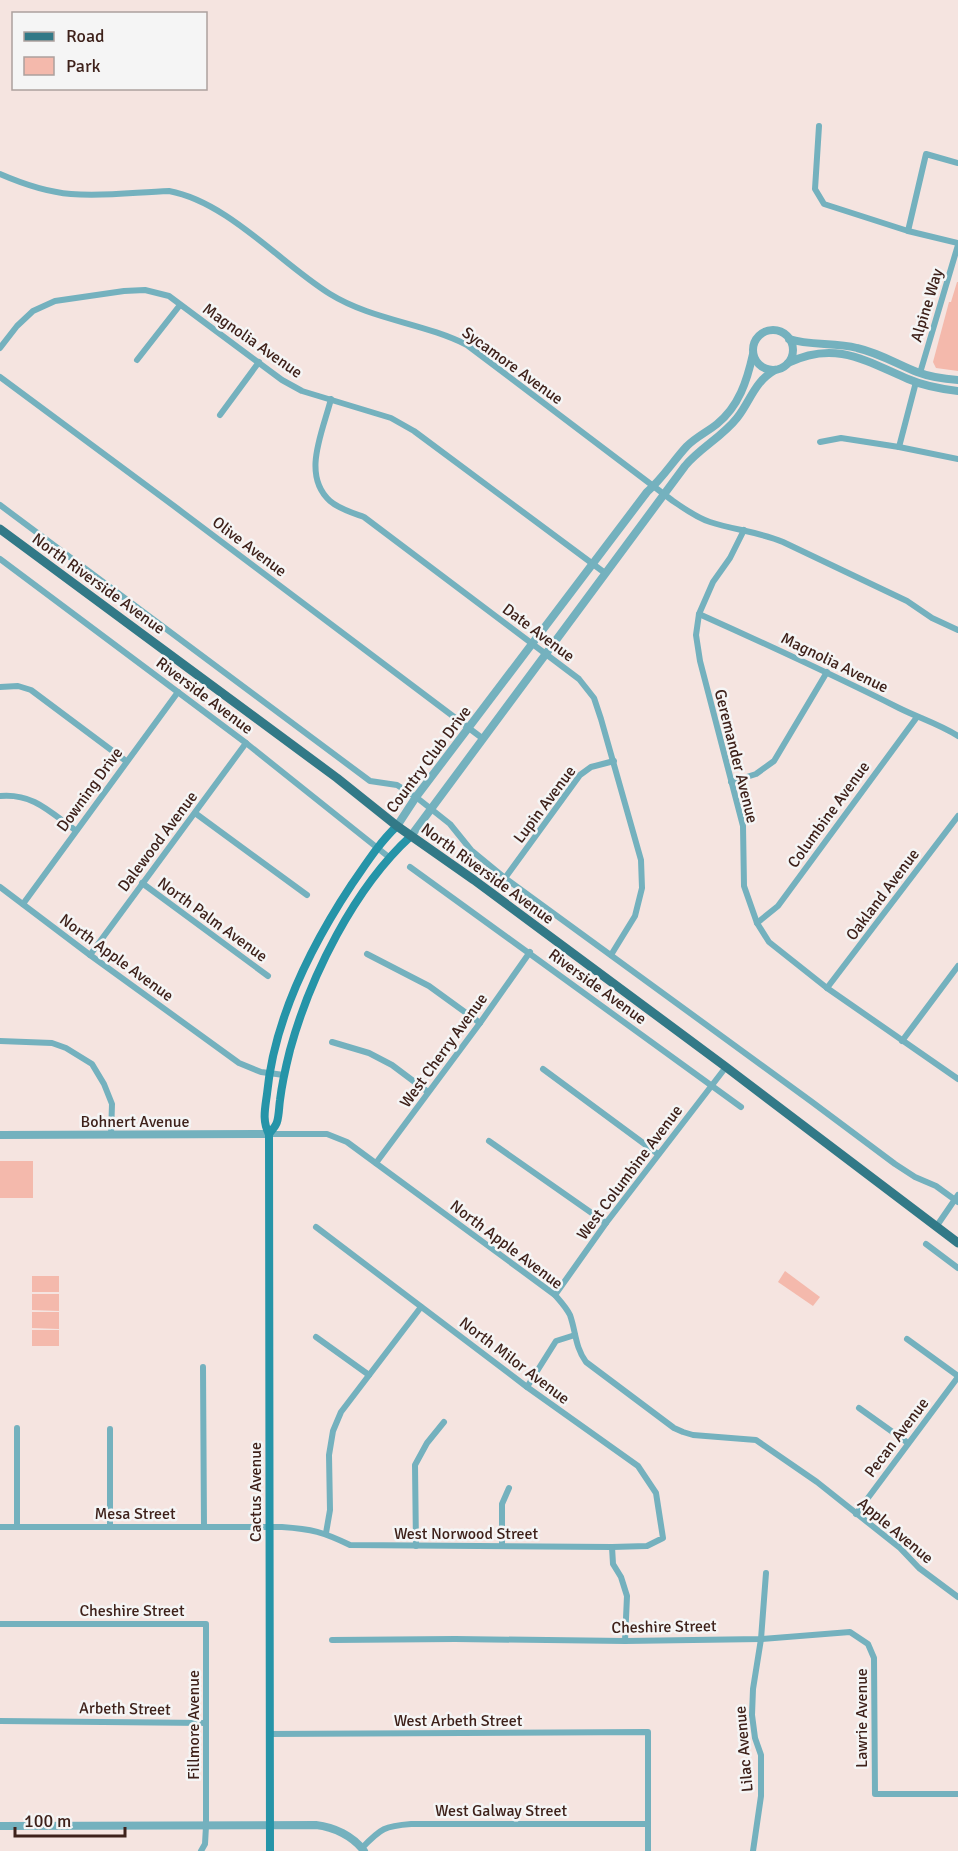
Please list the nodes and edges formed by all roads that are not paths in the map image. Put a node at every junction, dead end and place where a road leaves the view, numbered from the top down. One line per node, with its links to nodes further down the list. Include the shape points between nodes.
1 (819, 126): 4 (street, via 816,189 824,204)
2 (958, 163): 4 (street, via 926,154)
3 (0, 174): 24 (street, Sycamore Avenue, via 20,183 72,194 184,194 234,222 330,295 467,345)
4 (908, 231): 5 (street)
5 (958, 244): 14 (street, Alpine Way)
6 (180, 305): 8 (street, Magnolia Avenue, via 169,296 145,290 55,301 33,311); 10 (street); 11 (street, Magnolia Avenue)
7 (789, 339): 9 (street, via 777,331 763,333 754,343); 12 (street, via 793,350); 14 (street, via 864,349)
8 (0, 348)
9 (753, 354): 13 (street, via 760,367); 24 (street, Country Club Drive, via 741,391 728,412 688,445)
10 (137, 360)
11 (259, 362): 19 (street, Magnolia Avenue, via 302,391); 20 (street)
12 (788, 363): 13 (street); 17 (street, via 813,353 846,355)
13 (774, 370): 25 (street, Country Club Drive, via 760,381 737,418 695,454)
14 (920, 373): 16 (street)
15 (0, 377): 40 (street, Olive Avenue)
16 (958, 380)
17 (916, 382): 18 (street); 22 (street)
18 (958, 391)
19 (331, 399): 30 (street, Magnolia Avenue, via 391,418 414,431); 34 (street, Date Avenue, via 314,465 317,485 330,501 364,517)
20 (220, 415)
21 (820, 442): 22 (street, via 841,438)
22 (898, 447): 23 (street)
23 (958, 459)
24 (653, 486): 25 (street, Sycamore Avenue); 30 (street, Country Club Drive)
25 (665, 495): 28 (street, Sycamore Avenue, via 708,522); 31 (street, Country Club Drive)
26 (0, 505): 48 (street, North Riverside Avenue, via 370,781 397,785)
27 (0, 529): 52 (main road, North Riverside Avenue)
28 (744, 530): 32 (street, Geremander Avenue); 33 (street, Sycamore Avenue, via 783,542)
29 (0, 559): 38 (street, Riverside Avenue)
30 (592, 564): 31 (street, Magnolia Avenue); 34 (street, Country Club Drive)
31 (605, 573): 35 (street, Country Club Drive)
32 (699, 614): 36 (street, Magnolia Avenue); 46 (street, Geremander Avenue, via 696,635 700,661)
33 (958, 630)
34 (532, 643): 35 (street, Date Avenue); 40 (street, Country Club Drive)
35 (545, 654): 42 (street, Country Club Drive); 45 (street, Date Avenue, via 579,679 594,698)
36 (827, 672): 39 (street, Magnolia Avenue); 46 (street, via 774,761 756,774)
37 (0, 687): 44 (street, via 31,690)
38 (177, 692): 43 (street, Riverside Avenue); 44 (street, Downing Drive)
39 (917, 717): 41 (street, Magnolia Avenue); 63 (street, Columbine Avenue, via 778,906)
40 (469, 729): 42 (street, Olive Avenue); 48 (street, Country Club Drive)
41 (958, 735)
42 (482, 738): 49 (street, Country Club Drive)
43 (246, 743): 50 (street, Dalewood Avenue); 55 (street, Riverside Avenue)
44 (126, 760): 53 (street, Downing Drive)
45 (614, 761): 58 (street, Lupin Avenue, via 591,767 580,775); 67 (street, Date Avenue, via 640,860 642,888 635,916)
46 (731, 782): 63 (street, Geremander Avenue, via 743,826 744,886)
47 (0, 796): 53 (street, via 34,801)
48 (416, 797): 49 (street, North Riverside Avenue); 52 (street, Country Club Drive)
49 (432, 809): 54 (street, Country Club Drive); 58 (street, North Riverside Avenue, via 471,850)
50 (195, 813): 59 (street, Dalewood Avenue); 61 (street)
51 (958, 816): 70 (street, Oakland Avenue)
52 (397, 826): 54 (main road, North Riverside Avenue); 55 (main road, Country Club Drive)
53 (75, 830): 62 (street, Downing Drive)
54 (411, 836): 56 (main road, Country Club Drive); 75 (main road, North Riverside Avenue)
55 (377, 848): 56 (street, Riverside Avenue); 77 (main road, Country Club Drive, via 330,919 301,974)
56 (390, 858): 78 (main road, Country Club Drive, via 359,899 321,965 295,1031)
57 (410, 867): 64 (street, Riverside Avenue)
58 (506, 878): 67 (street, North Riverside Avenue)
59 (142, 884): 66 (street, Dalewood Avenue); 69 (street, North Palm Avenue)
60 (0, 887): 62 (street, North Apple Avenue)
61 (307, 895)
62 (23, 904): 66 (street, North Apple Avenue)
63 (757, 923): 70 (street, Geremander Avenue, via 769,942)
64 (530, 952): 71 (street, West Cherry Avenue); 80 (street, Riverside Avenue)
65 (368, 954): 71 (street, via 429,986)
66 (90, 955): 77 (street, North Apple Avenue, via 239,1063)
67 (611, 955): 89 (street, North Riverside Avenue, via 895,1164)
68 (958, 966): 74 (street)
69 (268, 976)
70 (827, 988): 74 (street, Geremander Avenue)
71 (480, 1023): 81 (street, West Cherry Avenue)
72 (0, 1041): 85 (street, via 52,1043 92,1064 112,1104)
73 (332, 1041): 81 (street, via 392,1065)
74 (902, 1041): 79 (street, Geremander Avenue)
75 (726, 1066): 80 (street, West Columbine Avenue); 92 (main road, North Riverside Avenue)
76 (543, 1070): 87 (street)
77 (269, 1073): 78 (street, North Apple Avenue); 83 (main road, Cactus Avenue, via 264,1124)
78 (284, 1075): 83 (main road, Country Club Drive, via 277,1124)
79 (958, 1079)
80 (711, 1085): 82 (street, Riverside Avenue); 87 (street, West Columbine Avenue)
81 (428, 1092): 88 (street, West Cherry Avenue)
82 (741, 1107)
83 (269, 1134): 85 (street, Bohnert Avenue); 88 (street, North Apple Avenue, via 327,1134 347,1142); 117 (main road, Cactus Avenue)
84 (0, 1135): 85 (street, Bohnert Avenue)
85 (111, 1135)
86 (489, 1141): 90 (street)
87 (658, 1154): 90 (street, West Columbine Avenue)
88 (376, 1163): 96 (street, North Apple Avenue)
89 (957, 1198): 92 (street)
90 (606, 1223): 96 (street, West Columbine Avenue)
91 (316, 1227): 97 (street, North Milor Avenue)
92 (936, 1227): 93 (main road, North Riverside Avenue)
93 (958, 1243)
94 (926, 1244): 95 (street)
95 (958, 1268)
96 (555, 1295): 98 (street, North Apple Avenue, via 569,1314)
97 (422, 1307): 102 (street); 104 (street, North Milor Avenue)
98 (575, 1335): 104 (street, via 556,1341); 110 (street, North Apple Avenue, via 586,1362 674,1428 693,1435 756,1440)
99 (316, 1337): 102 (street)
100 (908, 1339): 103 (street)
101 (203, 1366): 116 (street)
102 (369, 1375): 118 (street, via 341,1412 333,1431)
103 (958, 1376): 109 (street, Pecan Avenue)
104 (527, 1387): 119 (street, North Milor Avenue, via 638,1466 656,1493)
105 (859, 1408): 109 (street)
106 (444, 1422): 120 (street, via 415,1465)
107 (17, 1428): 114 (street)
108 (110, 1429): 115 (street)
109 (908, 1443): 112 (street, Pecan Avenue)
110 (817, 1482): 112 (street, Apple Avenue)
111 (509, 1488): 121 (street, via 502,1504)
112 (856, 1514): 124 (street, Apple Avenue)
113 (0, 1527): 114 (street, Mesa Street)
114 (17, 1527): 115 (street, Mesa Street)
115 (110, 1527): 116 (street, Mesa Street)
116 (204, 1527): 117 (street, Mesa Street)
117 (270, 1527): 118 (street, West Norwood Street); 133 (main road, Cactus Avenue)
118 (326, 1533): 120 (street, West Norwood Street, via 350,1545)
119 (663, 1538): 122 (street, West Norwood Street, via 647,1546)
120 (416, 1546): 121 (street, West Norwood Street)
121 (502, 1546): 122 (street, West Norwood Street)
122 (612, 1547): 129 (street, via 613,1564 627,1596)
123 (766, 1573): 127 (street, Lilac Avenue)
124 (958, 1597)
125 (0, 1624): 126 (street, Cheshire Street)
126 (206, 1624): 132 (street, Fillmore Avenue)
127 (761, 1639): 129 (street, Cheshire Street); 130 (street, Cheshire Street, via 850,1632); 143 (street, Lilac Avenue, via 752,1715 760,1755 761,1796)
128 (332, 1640): 129 (street, Cheshire Street)
129 (625, 1641)
130 (868, 1644): 134 (street, Lawrie Avenue, via 874,1658 875,1794)
131 (0, 1721): 132 (street, Arbeth Street)
132 (206, 1723): 138 (street, Fillmore Avenue)
133 (269, 1734): 135 (street, West Arbeth Street, via 648,1732); 136 (main road, Cactus Avenue)
134 (958, 1794)
135 (648, 1824): 139 (street, West Galway Street, via 411,1824 390,1826 375,1834); 142 (street)
136 (270, 1825): 138 (street); 139 (street, via 329,1827); 141 (main road, Cactus Avenue)
137 (0, 1826): 138 (street)
138 (206, 1826): 140 (street, Fillmore Avenue)
139 (363, 1849)
140 (201, 1851)
141 (270, 1851)
142 (648, 1851)
143 (753, 1851)

